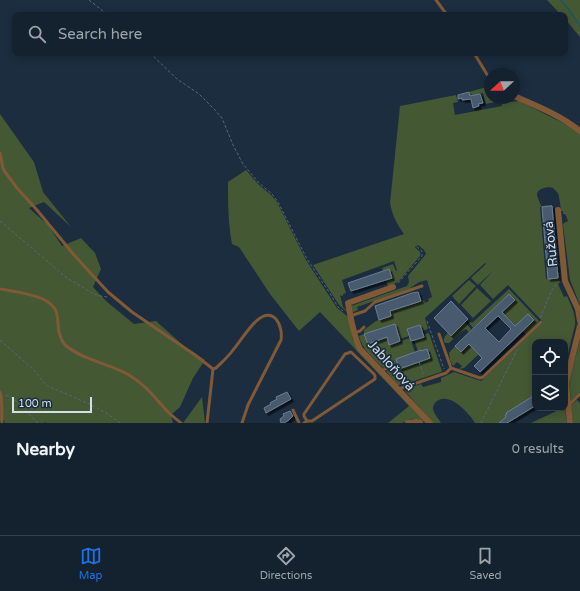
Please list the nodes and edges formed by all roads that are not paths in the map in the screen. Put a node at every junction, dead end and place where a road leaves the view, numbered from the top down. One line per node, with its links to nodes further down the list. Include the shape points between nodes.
1 (436, 0): 2 (lane)
2 (445, 12)
3 (476, 56): 4 (lane)
4 (484, 69)
5 (520, 99): 6 (street, via 552,113)
6 (580, 131)
7 (0, 153): 21 (lane, via 3,168 17,188 111,296)
8 (558, 210): 13 (street, Ružová, via 566,281 578,309)
9 (422, 286): 12 (lane, via 375,302 365,311)
10 (393, 287): 12 (street, Jabloňová, via 348,303)
11 (0, 289): 30 (lane, via 35,296 51,304 56,311 59,332 65,345 140,382)
12 (350, 316): 17 (street, Jabloňová)
13 (580, 321)
14 (541, 322): 20 (lane, via 483,377 477,378)
15 (580, 326): 22 (street)
16 (364, 327): 17 (lane)
17 (357, 332): 19 (lane); 23 (street, Jabloňová, via 356,341 360,349 384,370)
18 (439, 334): 20 (lane)
19 (362, 335)
20 (451, 368): 23 (lane, via 446,373)
21 (212, 369): 31 (lane); 32 (lane, via 233,351 259,319 269,316 277,320 281,340 248,405)
22 (568, 375)
23 (399, 389): 36 (street, Jabloňová)
24 (1, 394): 29 (lane)
25 (580, 394): 26 (lane)
26 (568, 406): 37 (street)
27 (293, 410): 33 (lane)
28 (306, 422): 28 (lane, via 304,414 345,354 351,352 376,376 312,421)
29 (2, 423)
30 (181, 423)
31 (207, 423)
32 (242, 423)
33 (299, 423)
34 (408, 423): 35 (street)
35 (420, 423)
36 (430, 423)
37 (570, 423)

